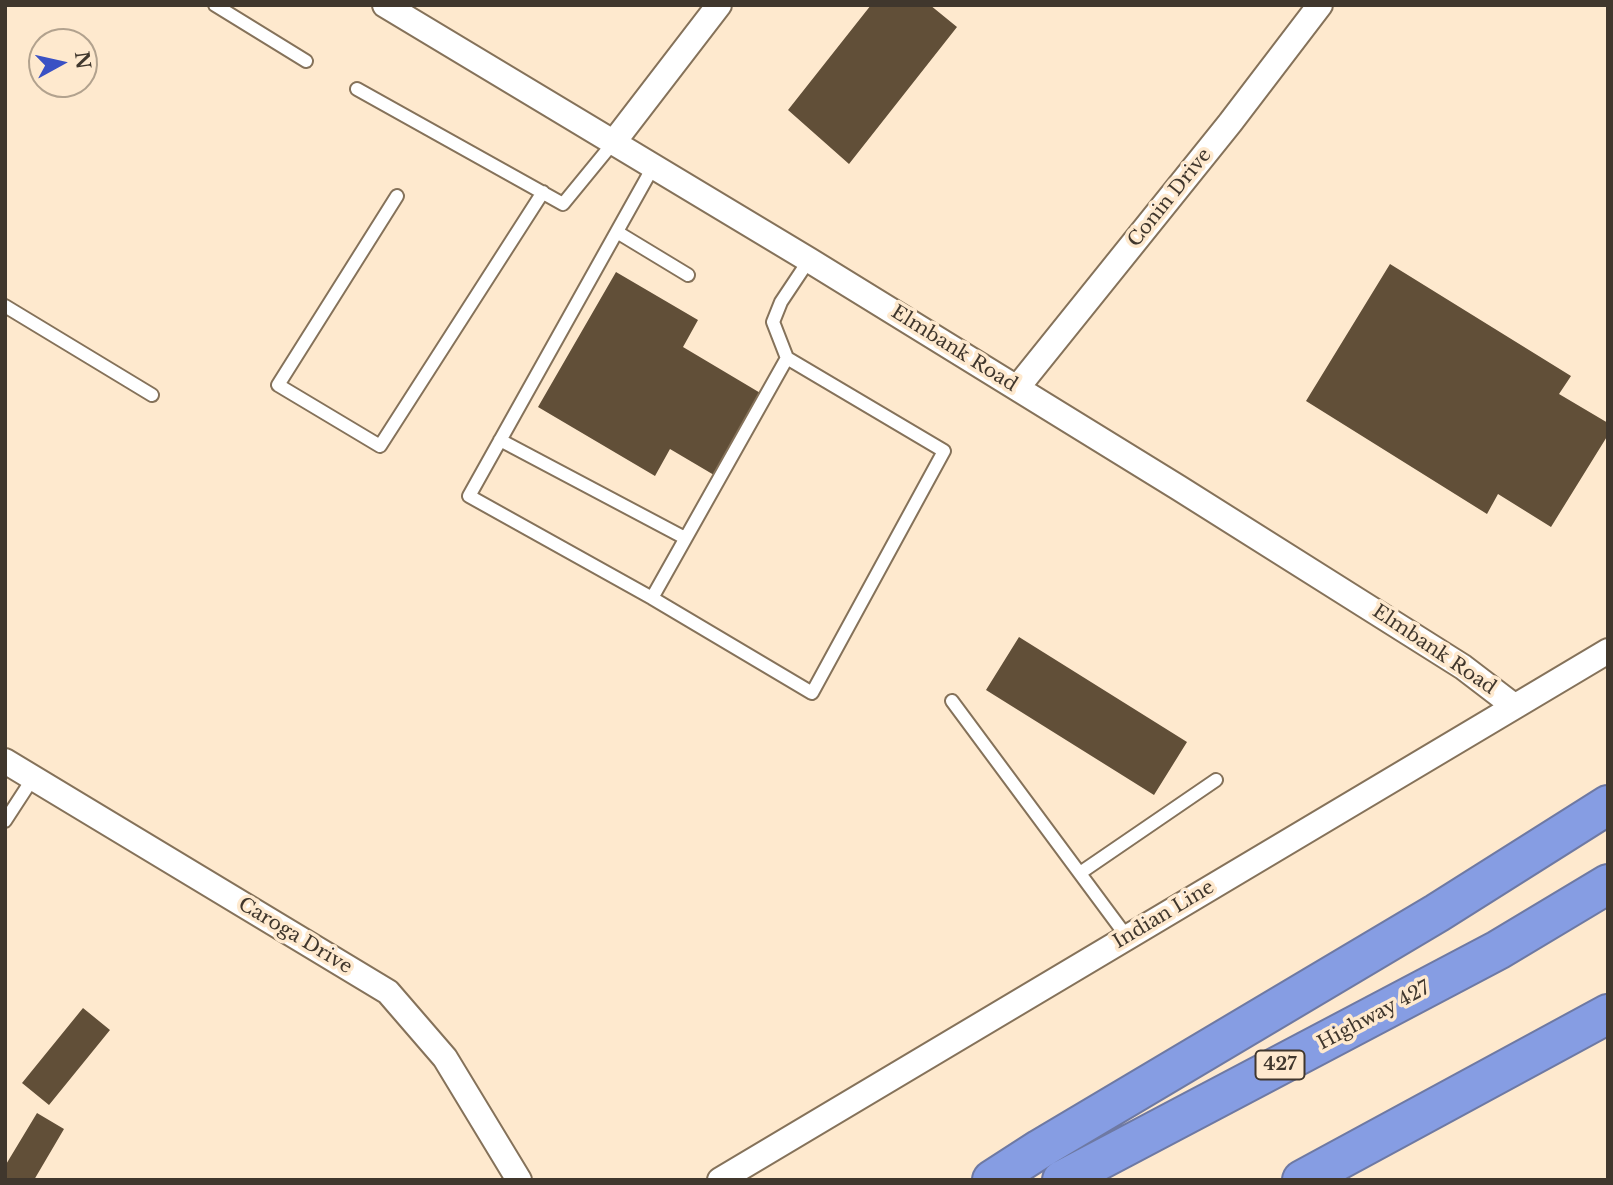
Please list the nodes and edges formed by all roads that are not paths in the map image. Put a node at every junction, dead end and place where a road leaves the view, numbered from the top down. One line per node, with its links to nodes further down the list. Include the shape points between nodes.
1 (215, 5): 5 (lane)
2 (385, 5): 7 (street, Elmbank Road)
3 (719, 5): 7 (street)
4 (1320, 5): 16 (street, Conin Drive)
5 (306, 61)
6 (357, 89): 9 (lane)
7 (613, 143): 8 (street, Elmbank Road); 9 (lane, via 563,204)
8 (653, 167): 11 (lane); 12 (street, Elmbank Road)
9 (543, 192): 10 (lane, via 380,446 278,385)
10 (397, 197)
11 (617, 232): 13 (lane); 18 (lane)
12 (808, 260): 15 (lane, via 773,322); 16 (street, Elmbank Road)
13 (688, 275)
14 (5, 306): 17 (lane)
15 (787, 358): 19 (lane); 20 (lane, via 944,451 812,693)
16 (1017, 388): 23 (street, Elmbank Road, via 1464,667)
17 (152, 395)
18 (500, 440): 19 (lane); 20 (lane, via 469,496)
19 (685, 538): 20 (lane)
20 (652, 598)
21 (1608, 651): 23 (street, Indian Line)
22 (952, 701): 29 (lane)
23 (1514, 706): 31 (street, Indian Line)
24 (5, 761): 25 (street, Caroga Drive)
25 (33, 778): 28 (lane); 33 (street, Caroga Drive, via 388,992 445,1058)
26 (1216, 780): 29 (lane)
27 (1608, 805): 35 (highway)
28 (5, 821)
29 (1080, 873): 31 (lane)
30 (1608, 884): 36 (highway, Highway 427 / 427, via 1499,950)
31 (1128, 937): 34 (street, Indian Line)
32 (1608, 1014): 37 (highway)
33 (519, 1180)
34 (720, 1180)
35 (992, 1180)
36 (1062, 1180)
37 (1302, 1180)

